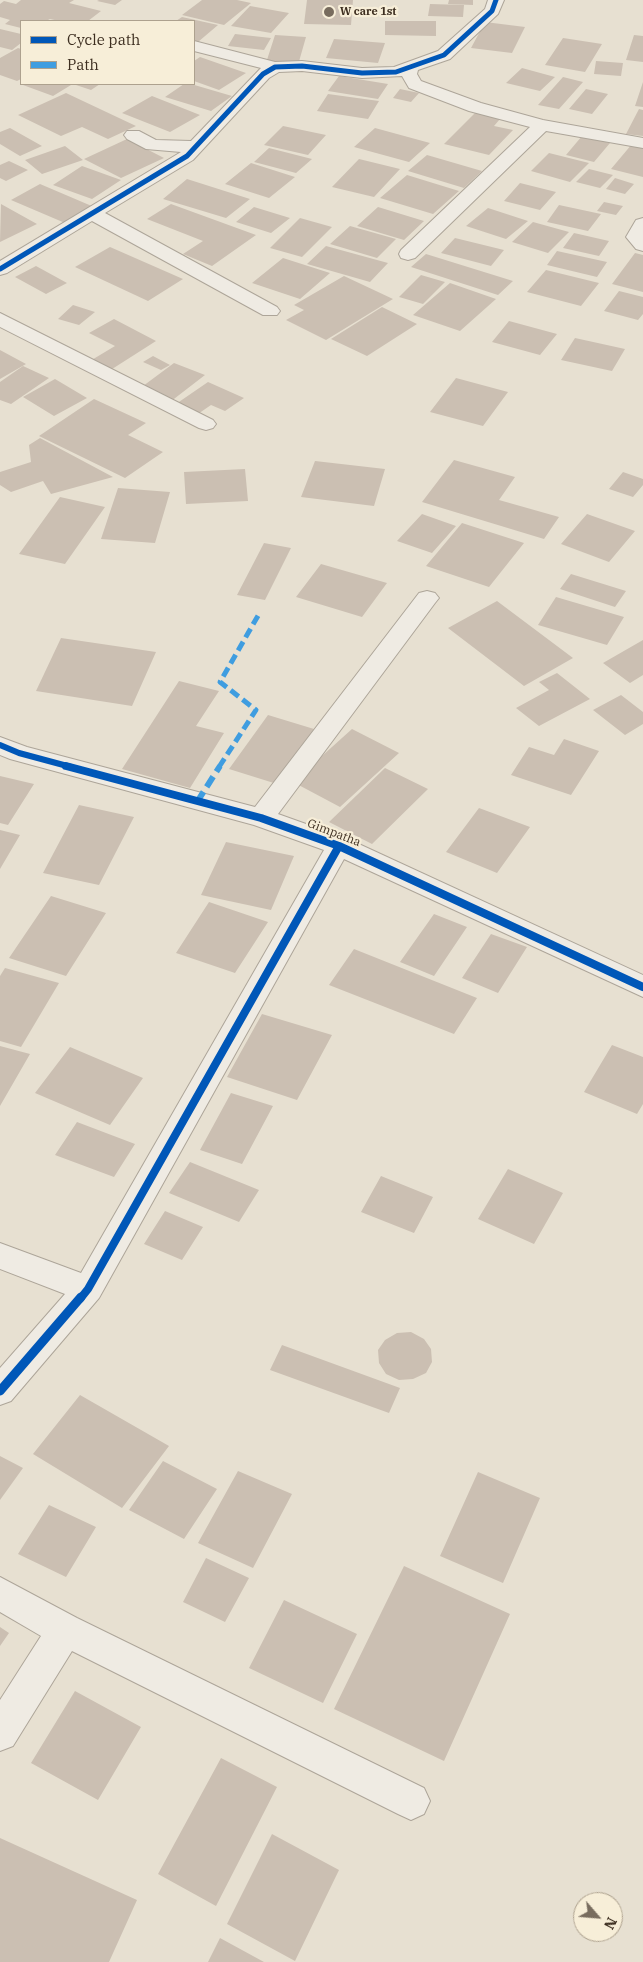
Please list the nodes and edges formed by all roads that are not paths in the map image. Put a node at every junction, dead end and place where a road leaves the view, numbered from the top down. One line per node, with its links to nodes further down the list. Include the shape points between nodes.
1 (496, 0): 3 (street, via 492,11 444,55)
2 (195, 46): 4 (street)
3 (411, 65): 4 (street, via 396,72 362,73 302,66); 5 (street, via 409,74 415,84 429,91)
4 (275, 67): 8 (street, via 263,74)
5 (542, 125): 7 (street); 12 (street)
6 (133, 135): 8 (street, via 152,145)
7 (643, 143)
8 (195, 147): 9 (street, via 187,156)
9 (92, 214): 13 (street); 14 (street)
10 (643, 224): 11 (street, via 635,237)
11 (643, 245)
12 (408, 254)
13 (0, 269)
14 (270, 311)
15 (0, 319): 16 (street)
16 (206, 424)
17 (427, 598): 19 (street)
18 (0, 745): 19 (street, Gimpatha, via 19,753)
19 (261, 818): 20 (street, Gimpatha)
20 (340, 846): 21 (street, Gimpatha); 23 (street)
21 (643, 987)
22 (0, 1256): 23 (street)
23 (88, 1289): 24 (street)
24 (0, 1391)
25 (0, 1593): 26 (street)
26 (65, 1630): 27 (street); 28 (street)
27 (0, 1733)
28 (411, 1801)

